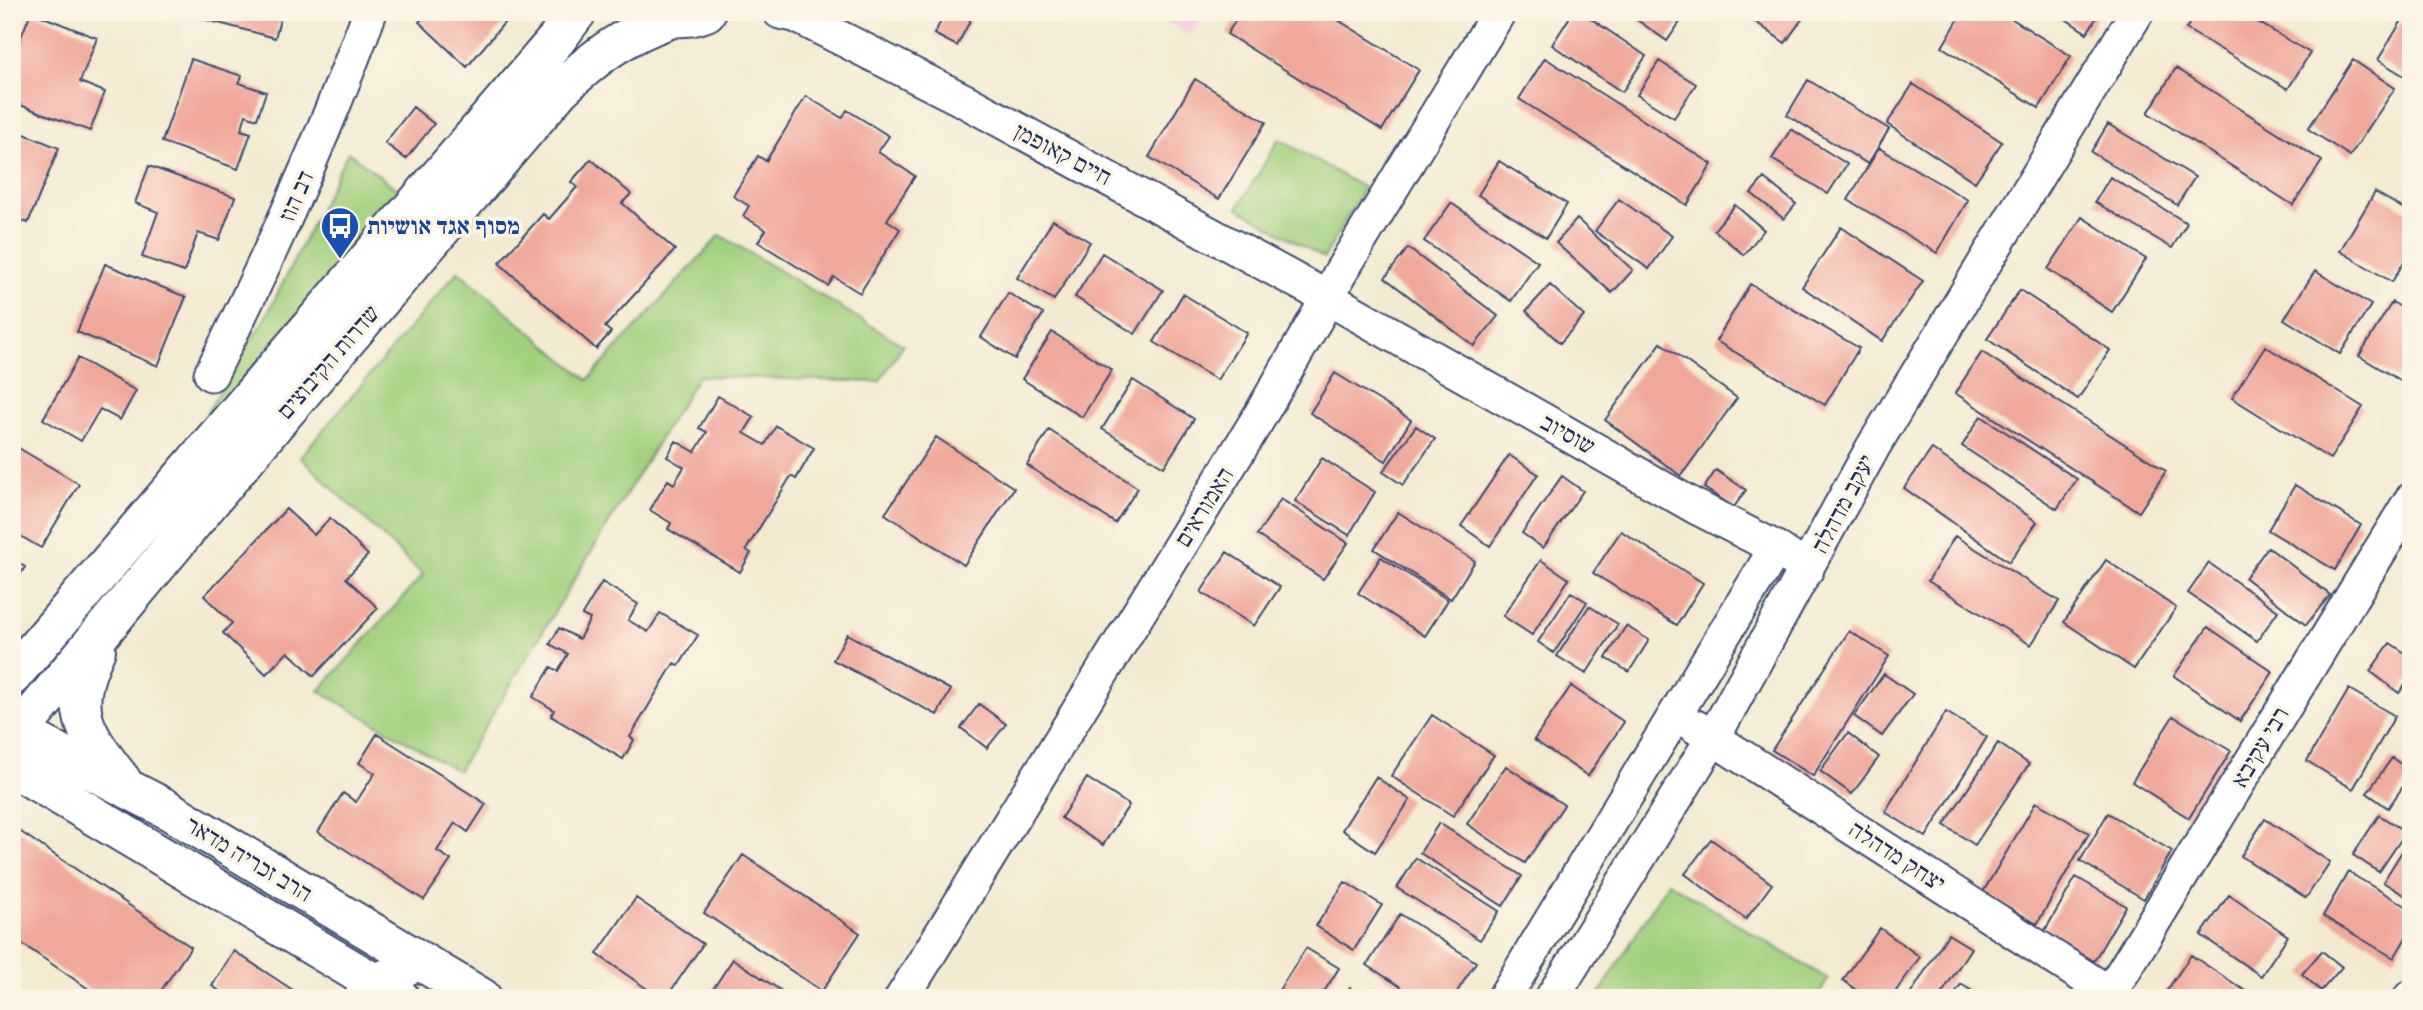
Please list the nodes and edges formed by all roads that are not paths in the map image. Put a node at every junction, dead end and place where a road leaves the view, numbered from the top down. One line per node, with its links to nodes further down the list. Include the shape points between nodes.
1 (370, 12): 8 (street, דב הוז, via 296,197)
2 (576, 12): 13 (street, שדרות הקיבוצים)
3 (1499, 12): 7 (street, האמוראים)
4 (2137, 12): 11 (street, יעקב מדהלה, via 1873,447)
5 (789, 13): 7 (street, חיים קאופמן, via 965,101)
6 (689, 14): 12 (street, שדרות הקיבוצים, via 627,36 560,90)
7 (1328, 298): 10 (street, שוסיוב); 22 (street, האמוראים)
8 (211, 374)
9 (2411, 500): 20 (street, רבי עקיבא)
10 (1776, 548): 11 (street, שוסיוב); 14 (street, יעקב מדהלה)
11 (1807, 569): 15 (street, יעקב מדהלה)
12 (112, 617): 16 (street, שדרות הקיבוצים); 17 (street, via 88,667 80,703 88,732)
13 (12, 676)
14 (1677, 714): 15 (street, יצחק מדהלה); 23 (street, יעקב מדהלה)
15 (1713, 738): 20 (street, יצחק מדהלה); 24 (street, יעקב מדהלה)
16 (14, 742): 17 (street, הרב זכריה מדאר); 19 (street, הרב זכריה מדאר)
17 (127, 789): 18 (street, הרב זכריה מדאר)
18 (422, 963): 19 (street); 21 (street, הרב זכריה מדאר)
19 (378, 992)
20 (2114, 995)
21 (482, 998)
22 (902, 998)
23 (1504, 998)
24 (1552, 998)

